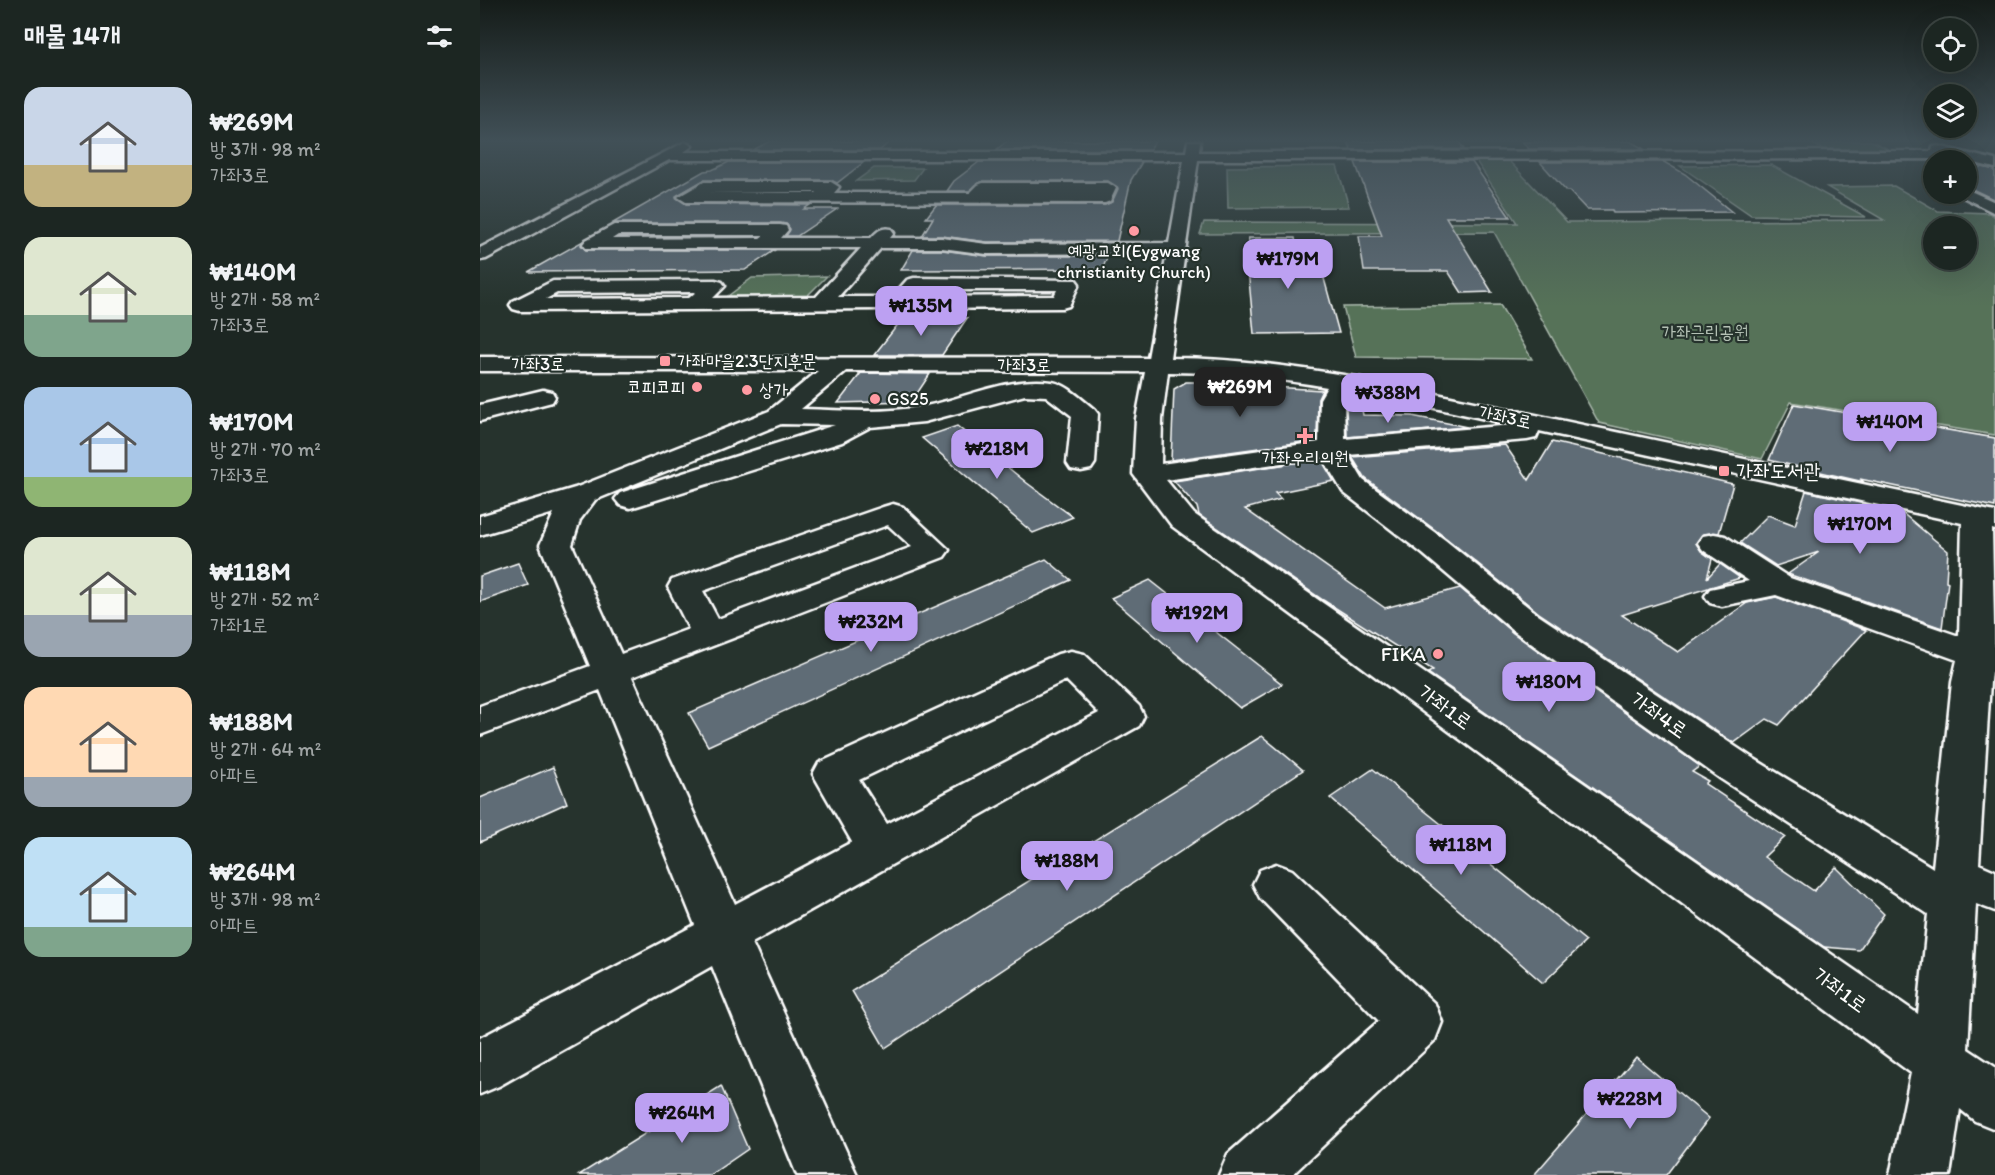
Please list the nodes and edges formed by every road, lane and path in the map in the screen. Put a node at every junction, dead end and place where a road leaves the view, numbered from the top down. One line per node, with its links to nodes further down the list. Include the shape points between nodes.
1 (591, 196): 17 (street)
2 (688, 196): 5 (street)
3 (1106, 196): 7 (street)
4 (1186, 196): 15 (street)
5 (820, 197): 6 (street)
6 (918, 197): 7 (street); 10 (street)
7 (975, 197)
8 (1977, 199): 9 (street)
9 (1995, 208)
10 (896, 221): 11 (street); 14 (street)
11 (961, 229)
12 (1068, 229): 16 (street)
13 (765, 243): 13 (street, via 742,244 592,244 614,230 780,230); 14 (street)
14 (876, 243): 16 (street); 18 (street)
15 (1178, 248): 16 (street); 23 (street)
16 (1056, 249)
17 (480, 255)
18 (823, 302): 19 (street); 20 (street)
19 (898, 302): 19 (street, via 1062,302 1069,284 914,284)
20 (694, 304): 20 (street, via 555,305 520,305 554,287 715,286)
21 (480, 364): 22 (street, 가좌3로)
22 (841, 364): 23 (street, 가좌3로); 27 (street)
23 (1157, 365): 24 (street, 가좌3로, via 1242,367); 32 (street, via 1149,418)
24 (1341, 382): 29 (street, 가좌3로); 30 (street, 가좌4로, via 1332,399)
25 (543, 397): 26 (street)
26 (480, 413)
27 (778, 416): 28 (street); 33 (street)
28 (869, 419): 31 (street, via 924,414 1025,388 1052,389 1085,414); 34 (street, via 833,436)
29 (1561, 429): 30 (street, 가좌3로); 35 (street, 가좌3로)
30 (1332, 447): 32 (street, 가좌3로); 46 (street, 가좌4로, via 1353,486 1526,623 1736,768)
31 (1081, 463)
32 (1148, 474): 48 (street, 가좌1로, via 1183,520)
33 (585, 494): 36 (street); 42 (street, via 565,519 556,545)
34 (630, 499)
35 (1986, 519): 41 (street)
36 (480, 526)
37 (1714, 543): 38 (street)
38 (1778, 585): 39 (street); 41 (street)
39 (1722, 596)
40 (709, 635): 40 (street, via 684,587 893,513 933,550); 42 (street)
41 (1985, 658): 46 (street, via 1971,682)
42 (611, 672): 43 (street); 47 (street)
43 (480, 722)
44 (880, 850): 44 (street, via 834,774 1071,663 1125,716); 47 (street)
45 (1276, 884): 52 (street, via 1416,1022)
46 (1968, 890): 48 (street)
47 (724, 934): 49 (street); 51 (street)
48 (1940, 1061): 50 (street, 가좌1로); 53 (street)
49 (480, 1066)
50 (1995, 1101)
51 (827, 1175)
52 (1249, 1175)
53 (1920, 1175)

